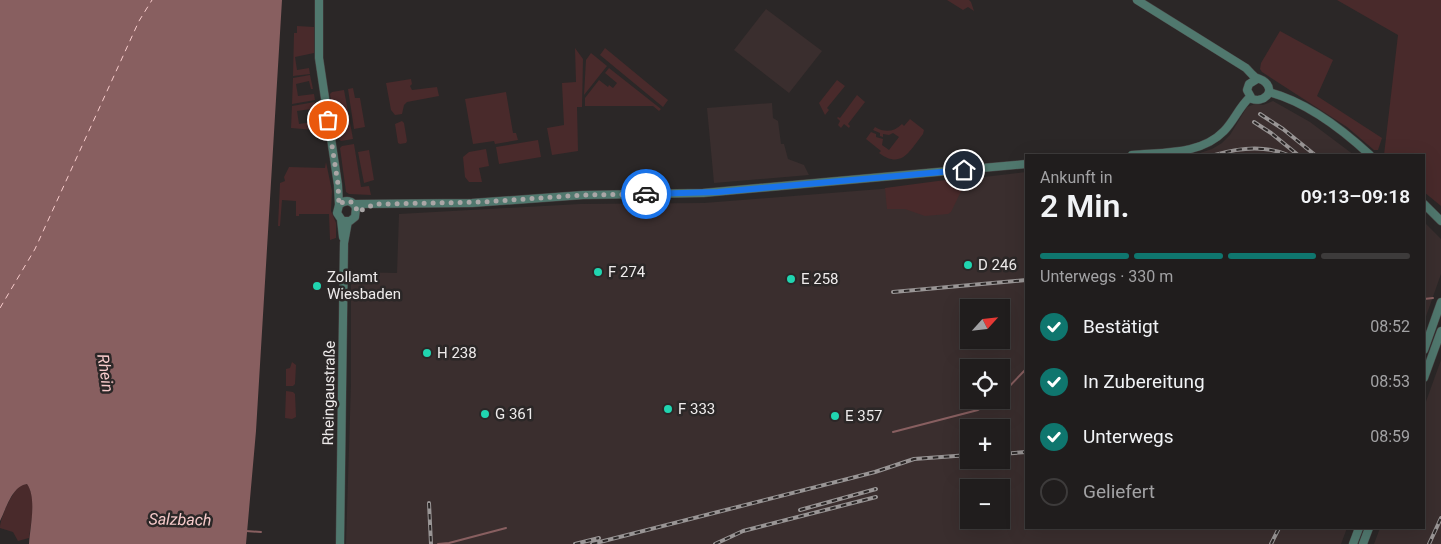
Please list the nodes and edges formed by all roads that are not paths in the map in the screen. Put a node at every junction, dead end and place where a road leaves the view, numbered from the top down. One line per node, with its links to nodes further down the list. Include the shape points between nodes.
1 (319, 0): 11 (street, Rheingaustraße, via 319,58)
2 (1137, 0): 3 (street)
3 (1235, 62): 4 (street); 5 (street)
4 (1257, 79): 5 (street); 6 (street, via 1265,81)
5 (1249, 84): 7 (street)
6 (1269, 92): 7 (street, via 1260,100); 9 (street, via 1298,103 1332,124)
7 (1250, 97): 8 (street, via 1226,130 1208,143 1187,150)
8 (1143, 154)
9 (1369, 154)
10 (1025, 164): 13 (street, via 703,193 583,195 483,202 375,204)
11 (342, 203): 13 (street); 15 (street, Rheingaustraße, via 337,213)
12 (1425, 205): 14 (street)
13 (356, 208): 15 (street, via 355,217)
14 (1440, 218)
15 (345, 220): 22 (street, Rheingaustraße)
16 (1441, 302): 18 (street)
17 (1441, 331): 19 (street)
18 (1425, 347)
19 (1425, 375)
20 (1359, 529): 23 (street)
21 (1369, 529): 24 (street)
22 (340, 544)
23 (1353, 544)
24 (1363, 544)

